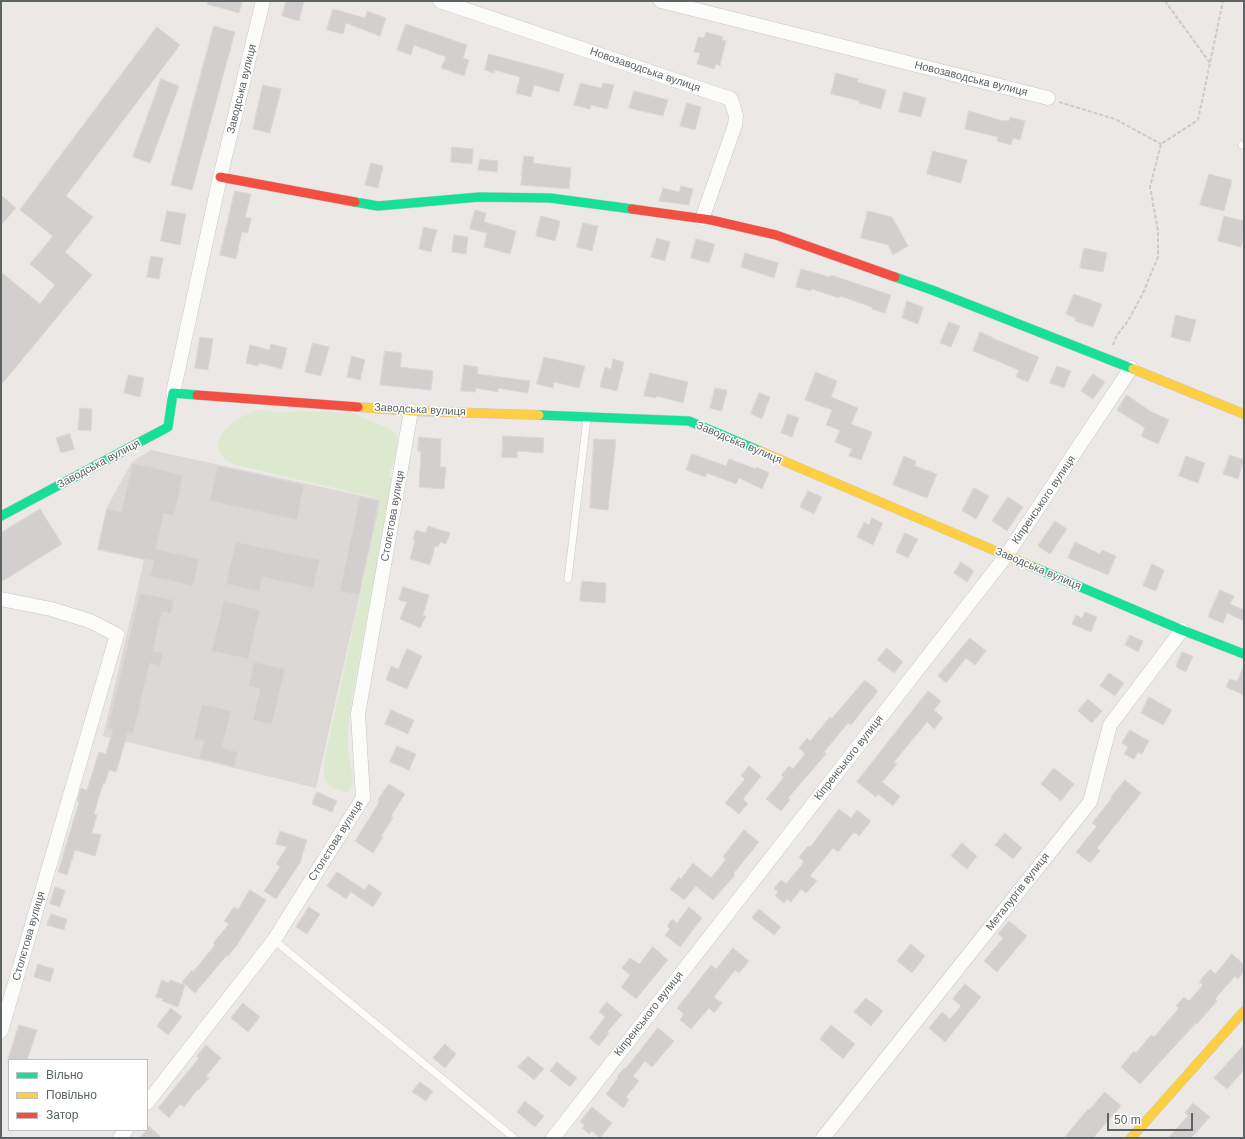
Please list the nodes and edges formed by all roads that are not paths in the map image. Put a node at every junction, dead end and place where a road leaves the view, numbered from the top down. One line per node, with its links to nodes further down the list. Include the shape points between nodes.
1 (263, 1): 5 (street, Заводська вулиця)
2 (440, 1): 6 (street, Новозаводська вулиця, via 731,99 735,109 736,125)
3 (661, 1): 4 (street, Новозаводська вулиця)
4 (1048, 98)
5 (220, 177): 6 (street, via 378,206 479,197 550,198); 8 (street, Заводська вулиця)
6 (702, 219): 7 (street, via 783,238 932,290)
7 (1131, 368): 10 (street); 13 (street, Кіпренського вулиця)
8 (173, 393): 9 (street, Заводська вулиця); 12 (street, Заводська вулиця, via 168,427)
9 (412, 410): 11 (street, Заводська вулиця); 18 (street, Столєтова вулиця, via 358,714 363,798)
10 (1244, 414)
11 (587, 416): 13 (street, Заводська вулиця, via 689,421); 14 (lane)
12 (1, 516)
13 (1006, 556): 16 (street, Заводська вулиця); 23 (street, Кіпренського вулиця)
14 (568, 579)
15 (1, 599): 20 (street, Столєтова вулиця, via 51,609 90,621 117,635)
16 (1182, 630): 17 (street, Заводська вулиця); 24 (street, Металургів вулиця, via 1110,725 1090,802)
17 (1244, 654)
18 (274, 940): 21 (street, Столєтова вулиця); 22 (lane)
19 (1244, 1011): 25 (street)
20 (1, 1031)
21 (148, 1102)
22 (514, 1138)
23 (552, 1138)
24 (823, 1138)
25 (1131, 1138)

